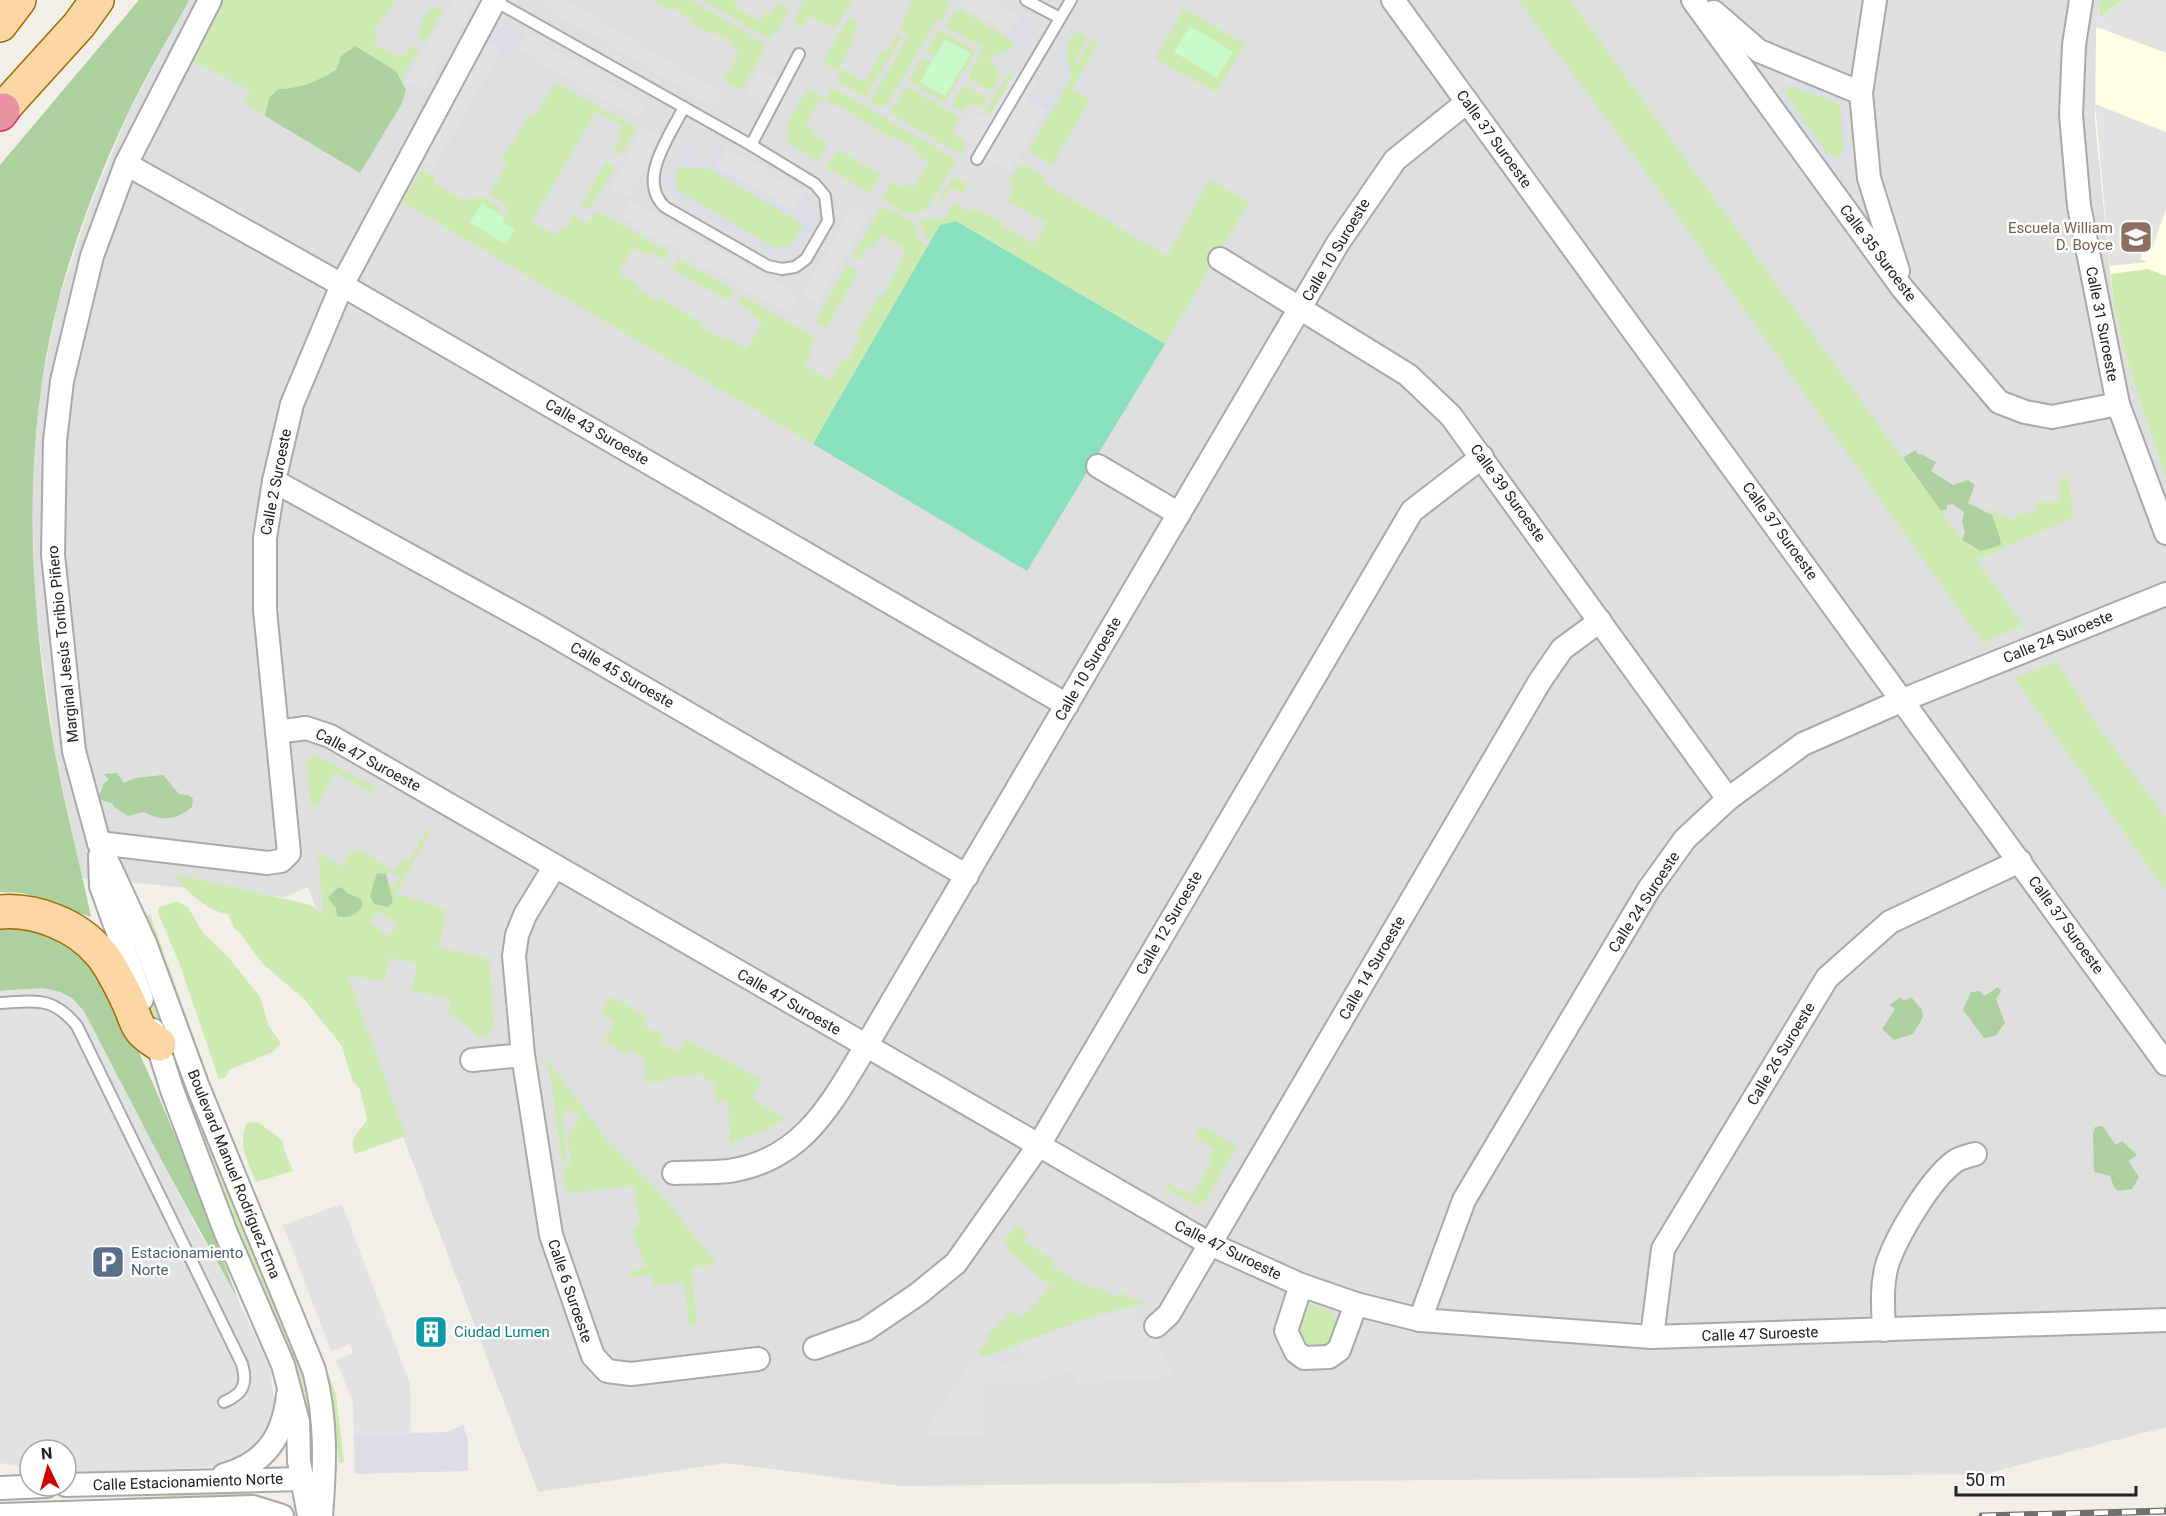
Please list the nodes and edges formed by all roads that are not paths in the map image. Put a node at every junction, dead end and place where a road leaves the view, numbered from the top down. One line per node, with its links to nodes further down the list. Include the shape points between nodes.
1 (19, 0): 13 (main road)
2 (97, 0): 18 (main road)
3 (210, 0): 21 (street, Marginal Jesús Toribio Piñero)
4 (495, 0): 17 (lane); 23 (street, Calle 2 Suroeste)
5 (1026, 0): 12 (lane)
6 (1071, 0): 12 (lane)
7 (1393, 0): 16 (street, Calle 37 Suroeste)
8 (1694, 0): 24 (street, Calle 35 Suroeste)
9 (1701, 0): 15 (street, via 1759,51)
10 (1875, 0): 15 (street)
11 (2080, 0): 26 (street, Calle 31 Suroeste, via 2071,115 2079,206)
12 (1060, 18): 20 (lane)
13 (0, 25)
14 (799, 54): 19 (lane)
15 (1861, 93): 24 (street, via 1869,178)
16 (1467, 102): 25 (street, Calle 10 Suroeste, via 1395,160 1338,243); 34 (street, Calle 37 Suroeste)
17 (684, 107): 19 (lane); 19 (lane, via 652,177 657,199 768,266 795,267 806,260 828,221 825,196 815,184)
18 (1, 112)
19 (751, 145)
20 (977, 159)
21 (126, 164): 23 (street, Calle 43 Suroeste); 38 (street, Marginal Jesús Toribio Piñero, via 92,256 62,381 55,441 53,555 71,728)
22 (1220, 259): 25 (street, Calle 39 Suroeste)
23 (342, 285): 29 (street, Calle 2 Suroeste, via 292,404); 35 (street, Calle 43 Suroeste)
24 (1903, 289): 26 (street, Calle 35 Suroeste, via 1999,402 2052,417)
25 (1302, 307): 27 (street, Calle 39 Suroeste, via 1408,375 1451,416); 30 (street, Calle 10 Suroeste)
26 (2118, 404): 31 (street, Calle 31 Suroeste)
27 (1482, 457): 33 (street, Calle 39 Suroeste); 49 (street, Calle 12 Suroeste, via 1412,511)
28 (1098, 466): 30 (street)
29 (274, 482): 36 (street, Calle 2 Suroeste, via 265,538 265,610); 41 (street, Calle 45 Suroeste, via 541,628)
30 (1179, 514): 35 (street, Calle 10 Suroeste)
31 (2166, 533)
32 (2166, 594): 34 (street, Calle 24 Suroeste)
33 (1600, 621): 37 (street, Calle 39 Suroeste); 52 (street, Calle 14 Suroeste, via 1562,649 1540,681)
34 (1903, 700): 37 (street, Calle 24 Suroeste, via 1803,744); 39 (street, Calle 37 Suroeste)
35 (1067, 705): 41 (street, Calle 10 Suroeste)
36 (277, 732): 38 (street, Calle 2 Suroeste, via 289,841 289,854 284,860 242,861); 40 (street, Calle 47 Suroeste, via 319,730)
37 (1728, 799): 55 (street, Calle 24 Suroeste, via 1685,839 1649,889 1464,1200)
38 (99, 843): 44 (street, via 101,885); 64 (street, Boulevard Manuel Rodríguez Ema, via 145,943 202,1097 314,1370 323,1404)
39 (2020, 861): 48 (street, Calle 37 Suroeste); 59 (street, Calle 26 Suroeste, via 1890,922 1827,978 1663,1249)
40 (555, 866): 45 (street, Calle 47 Suroeste); 46 (street, Calle 6 Suroeste, via 525,915 514,956)
41 (967, 876): 45 (street, Calle 10 Suroeste)
42 (0, 912): 44 (main road, via 52,919 75,932 100,953 127,998 140,1033)
43 (0, 1003): 63 (lane, via 55,1004 77,1026 242,1364 246,1375 244,1389)
44 (159, 1044): 62 (street, via 172,1090 226,1233)
45 (866, 1046): 49 (street, Calle 47 Suroeste); 51 (street, Calle 10 Suroeste, via 823,1117 781,1153 729,1171)
46 (523, 1055): 47 (street); 61 (street, Calle 6 Suroeste, via 551,1236 593,1356 607,1371 631,1374)
47 (472, 1060)
48 (2166, 1064)
49 (1039, 1145): 52 (street, Calle 47 Suroeste); 60 (street, Calle 12 Suroeste, via 956,1263 865,1330)
50 (1975, 1154): 58 (street, via 1954,1161 1936,1179 1903,1232 1888,1262 1883,1292)
51 (674, 1173)
52 (1210, 1244): 53 (street, Calle 47 Suroeste); 57 (street, Calle 14 Suroeste, via 1169,1314)
53 (1301, 1285): 54 (street, Calle 47 Suroeste); 54 (street, via 1286,1331 1296,1352 1304,1358 1329,1357 1340,1350)
54 (1356, 1304): 55 (street, Calle 47 Suroeste)
55 (1420, 1320): 59 (street, Calle 47 Suroeste)
56 (2166, 1320): 58 (street, Calle 47 Suroeste)
57 (1156, 1326)
58 (1884, 1330): 59 (street, Calle 47 Suroeste)
59 (1652, 1337)
60 (815, 1348)
61 (758, 1359)
62 (289, 1385): 65 (street, via 281,1429 273,1446 261,1458 240,1470); 69 (street, via 298,1422 299,1461)
63 (224, 1402)
64 (326, 1458): 69 (street); 73 (street, Boulevard Manuel Rodríguez Ema)
65 (183, 1481): 66 (street, Calle Estacionamiento Norte); 69 (street, Calle Estacionamiento Norte)
66 (78, 1485)
67 (18, 1487): 68 (street)
68 (0, 1488)
69 (308, 1494): 70 (street); 73 (street)
70 (254, 1507): 71 (street, Calle Estacionamiento Norte); 72 (street, Calle Estacionamiento Norte)
71 (0, 1515)
72 (282, 1516)
73 (320, 1516)

